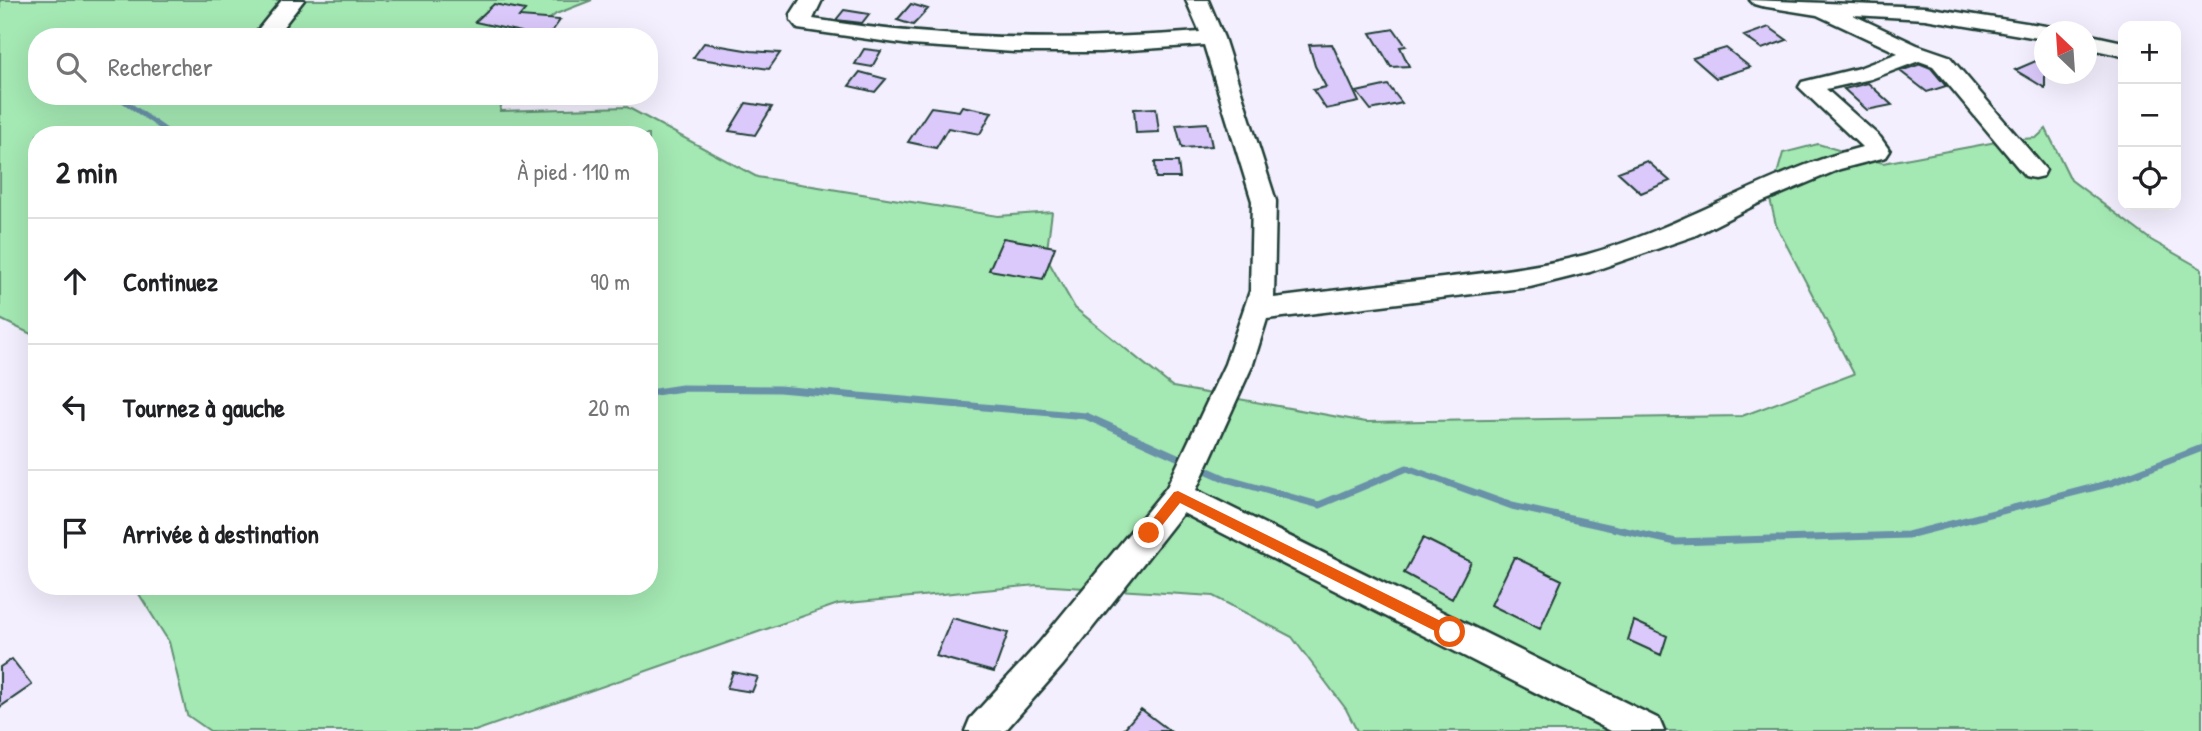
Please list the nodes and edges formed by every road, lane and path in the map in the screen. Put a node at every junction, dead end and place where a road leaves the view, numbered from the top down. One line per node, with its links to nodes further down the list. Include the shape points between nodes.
1 (293, 0): 6 (street)
2 (811, 0): 8 (street, via 802,13 806,24 883,37 1085,46)
3 (1197, 0): 8 (street)
4 (1761, 0): 5 (street)
5 (1822, 9): 7 (street, via 1914,12); 11 (street)
6 (270, 28)
7 (2034, 30)
8 (1213, 38): 13 (street, via 1264,201 1263,291)
9 (2097, 43): 10 (street)
10 (2118, 48)
11 (1909, 50): 12 (street, via 1941,61); 13 (street, via 1910,58 1810,87 1878,151 1783,183 1685,230 1530,277)
12 (2035, 170)
13 (1256, 310): 14 (street, via 1239,363)
14 (1178, 496): 15 (street, via 1051,654); 16 (street)
15 (982, 731)
16 (1647, 731)

